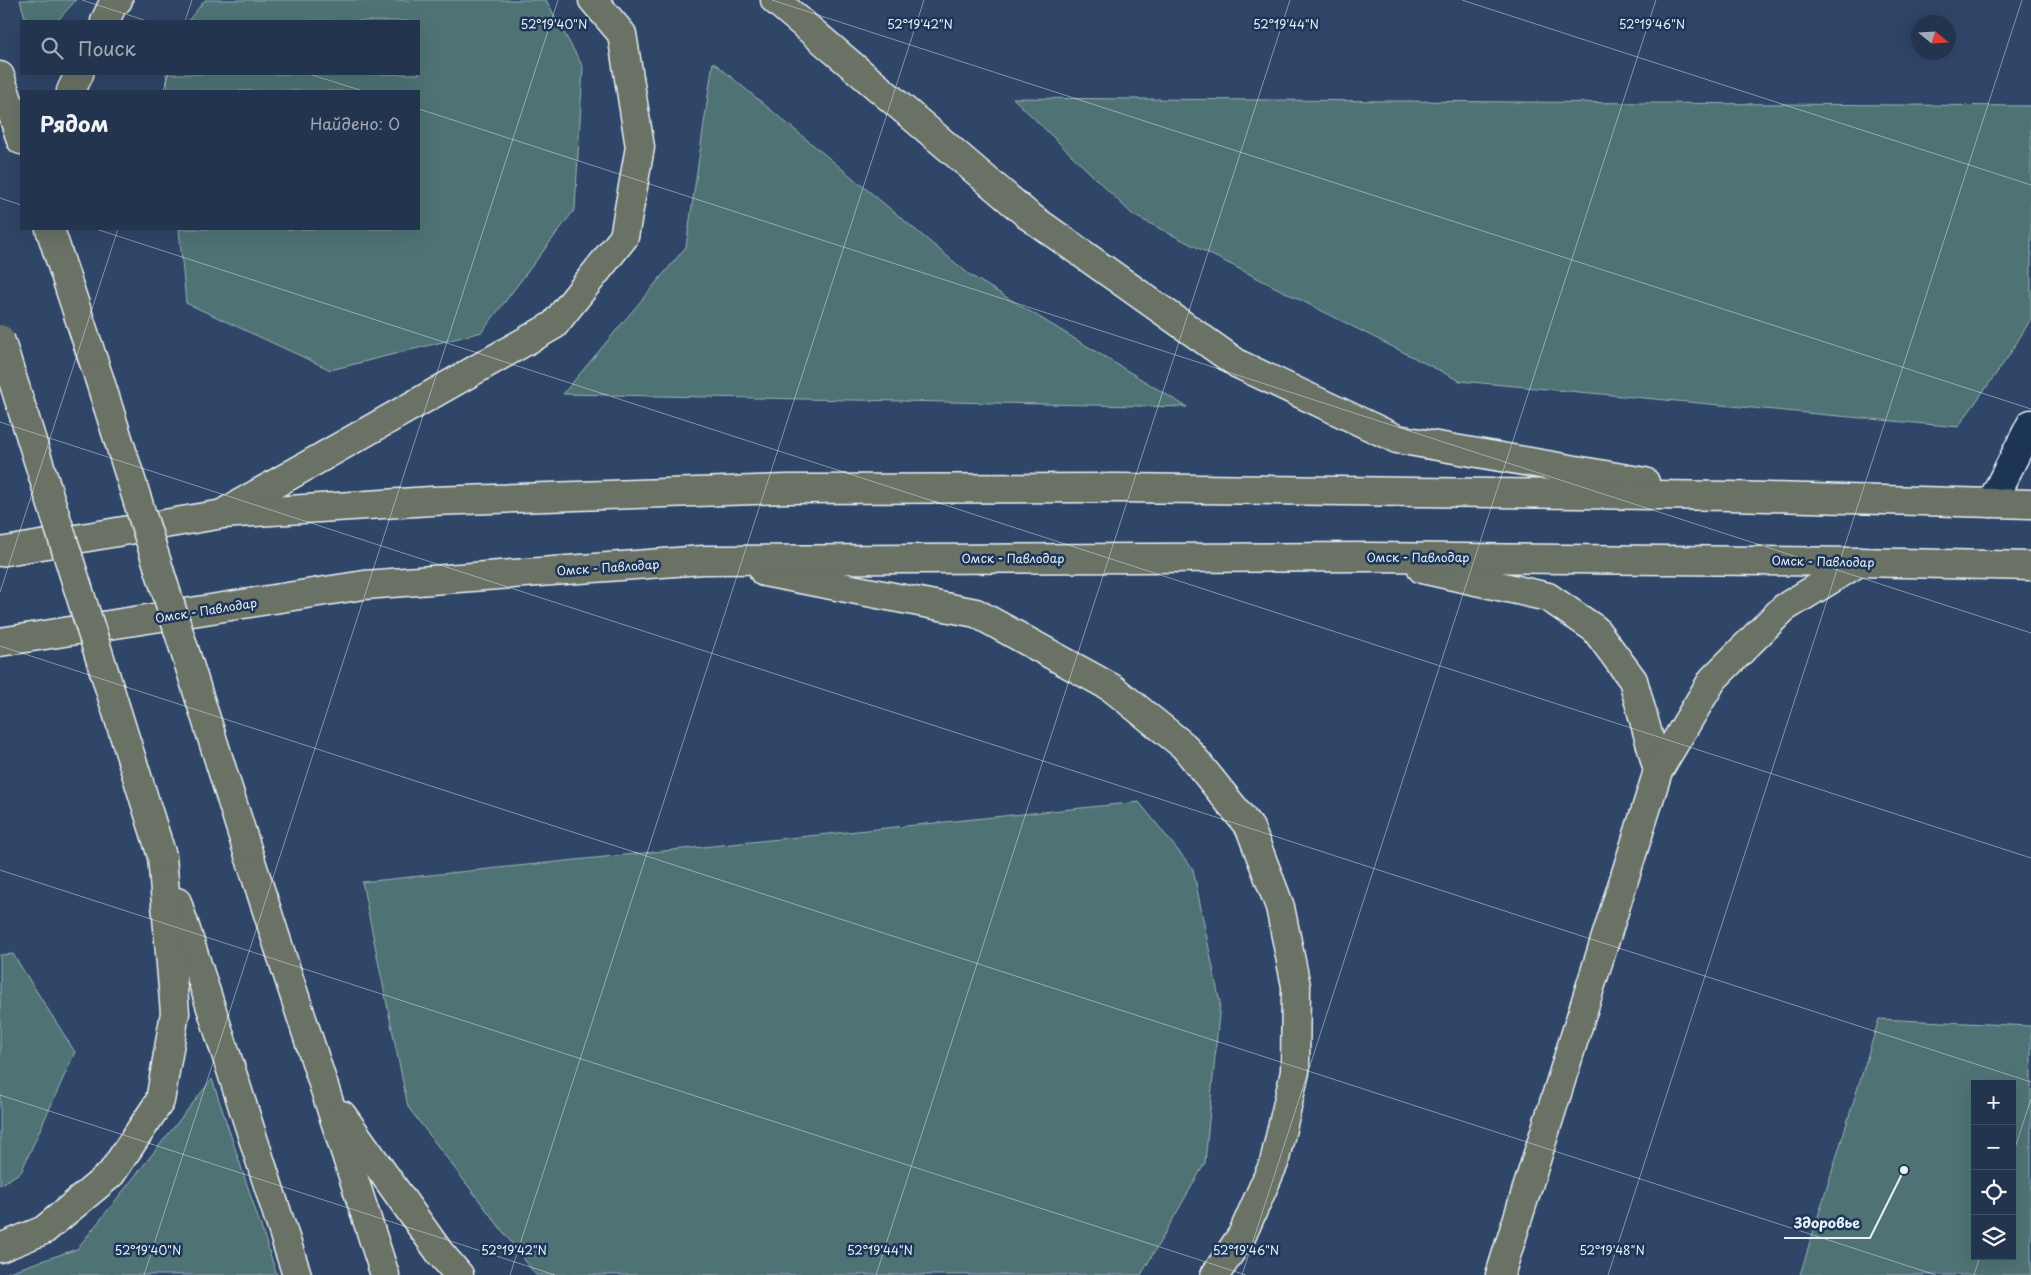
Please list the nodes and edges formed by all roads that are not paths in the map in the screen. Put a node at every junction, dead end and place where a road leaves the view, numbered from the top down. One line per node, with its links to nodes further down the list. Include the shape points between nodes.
1 (118, 0): 4 (highway)
2 (593, 0): 15 (highway, via 622,34 640,146 624,236 554,325)
3 (775, 0): 12 (highway, via 1029,216 1238,364 1397,439)
4 (105, 20)
5 (79, 75): 7 (highway)
6 (0, 76): 8 (highway)
7 (72, 90)
8 (20, 137)
9 (54, 233): 24 (highway, bridge)
10 (0, 339): 23 (highway, bridge)
11 (2031, 424): 13 (lane)
12 (1730, 496): 13 (highway); 15 (highway, via 1119,488 787,488 431,501)
13 (1991, 503): 14 (highway)
14 (2031, 504)
15 (223, 514): 16 (highway)
16 (0, 552)
17 (1370, 557): 18 (highway, Омск - Павлодар); 19 (highway, Омск - Павлодар); 22 (highway, via 1548,597 1595,629 1632,680)
18 (703, 560): 21 (highway, Омск - Павлодар, via 364,585); 29 (highway, via 976,613 1112,688 1184,746 1250,828 1280,907 1296,986 1295,1072 1274,1163 1242,1235)
19 (1859, 562): 20 (highway, Омск - Павлодар); 22 (highway, via 1784,608 1712,679)
20 (2031, 566)
21 (0, 642)
22 (1658, 771): 30 (highway)
23 (162, 856): 25 (highway, via 175,1013 160,1101 111,1174 44,1230); 26 (highway)
24 (327, 1093): 27 (highway); 28 (highway)
25 (0, 1248)
26 (297, 1275)
27 (385, 1275)
28 (459, 1275)
29 (1215, 1275)
30 (1500, 1275)

